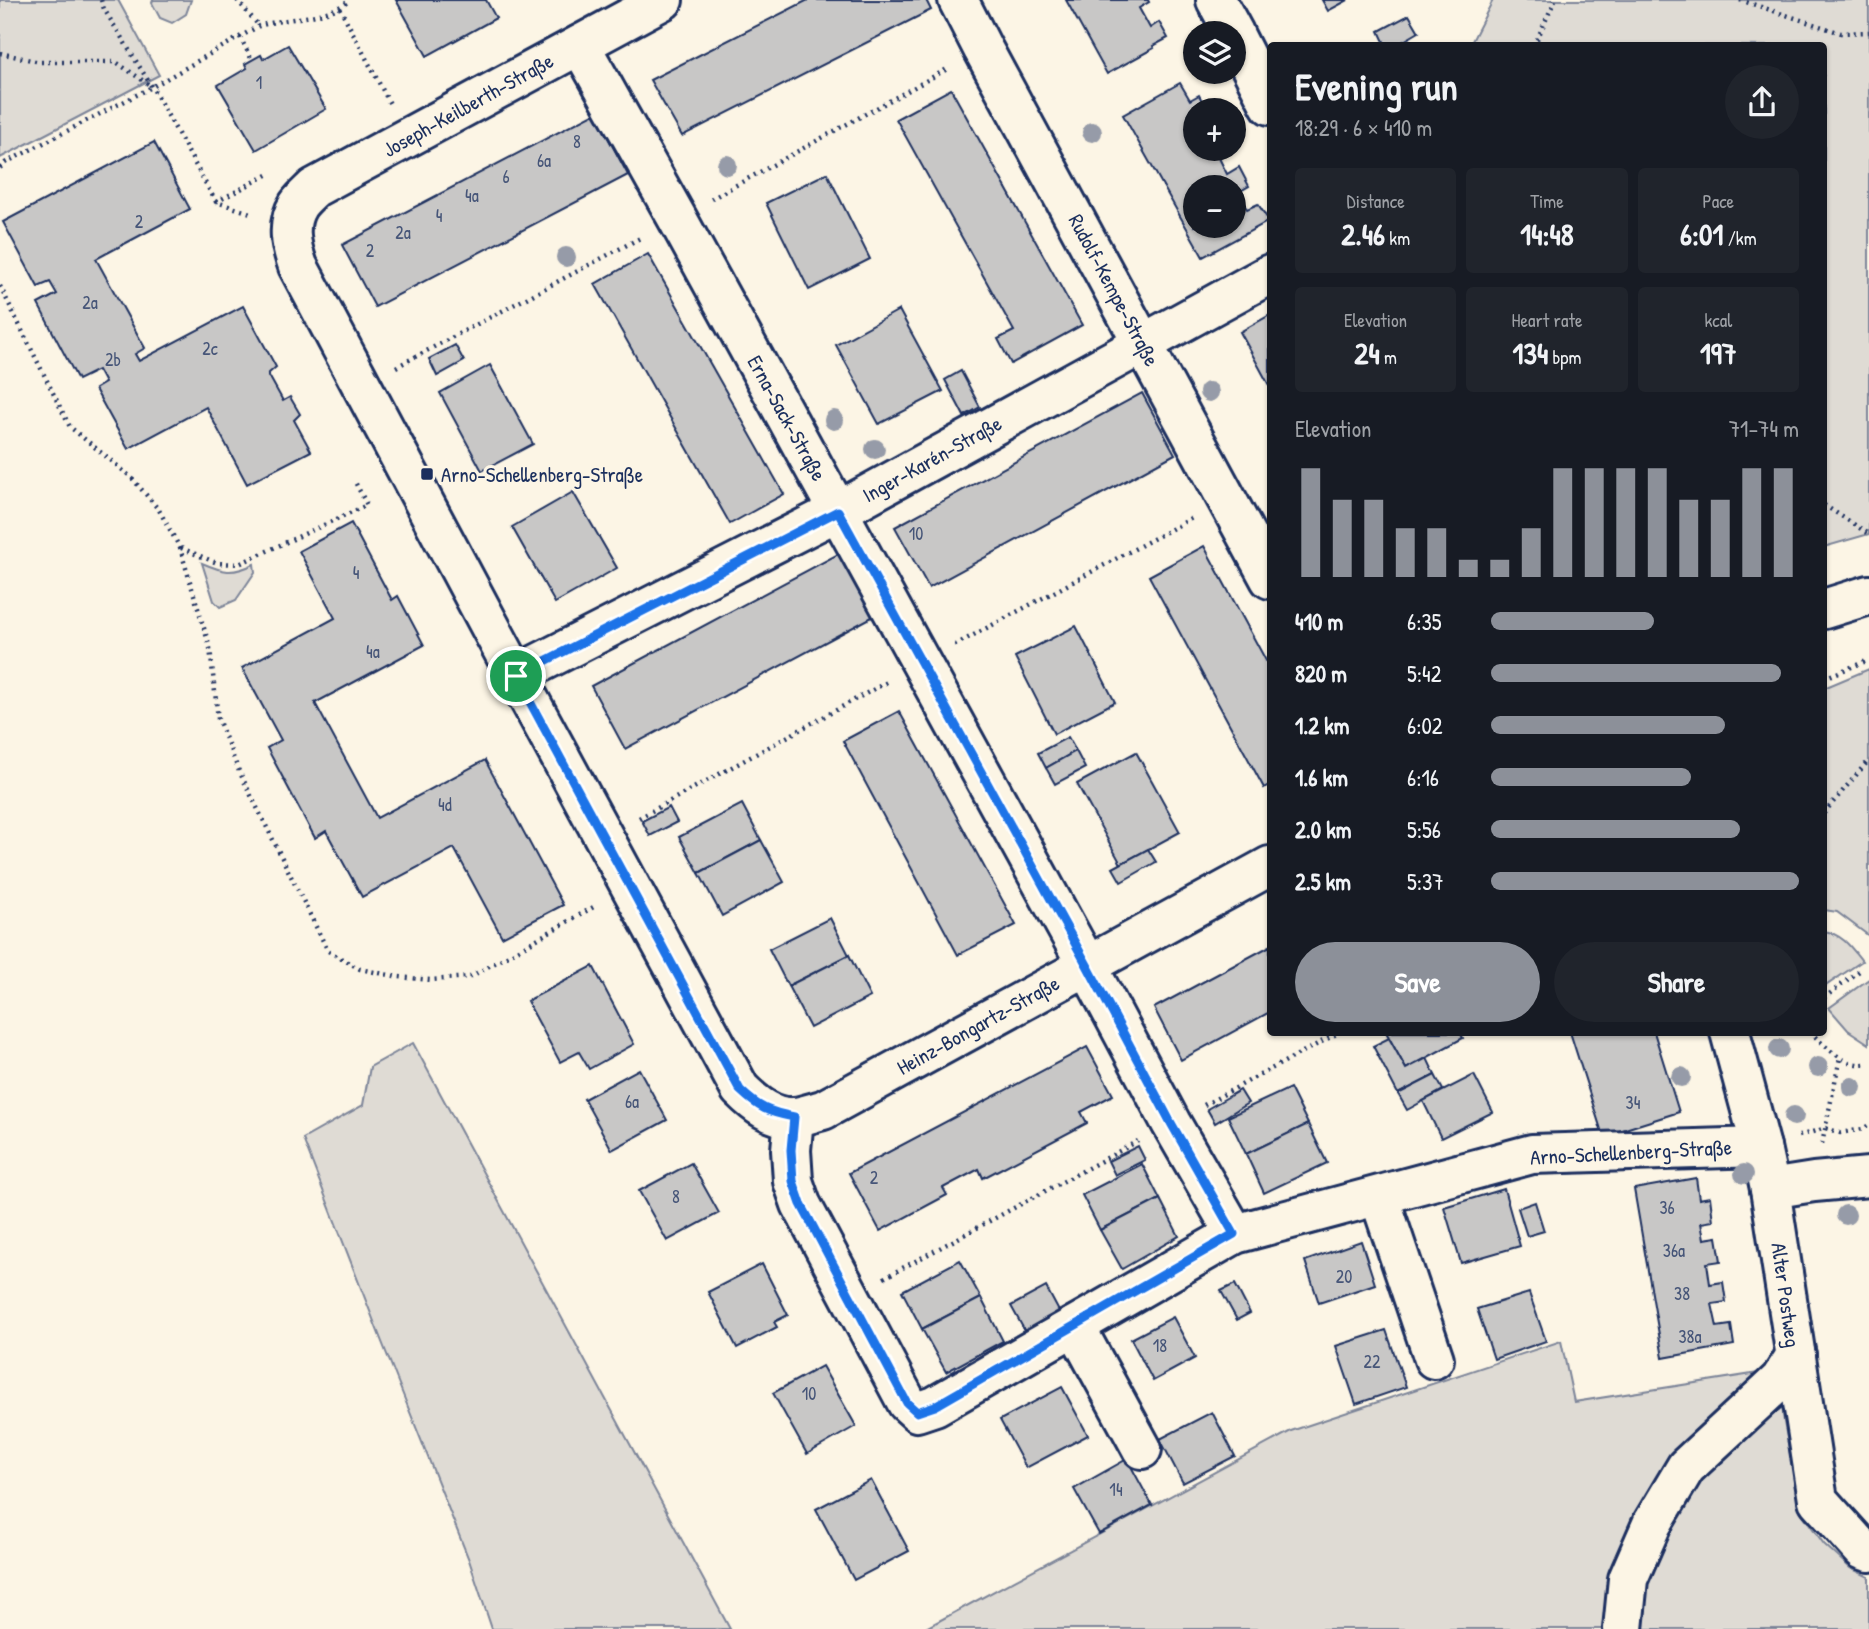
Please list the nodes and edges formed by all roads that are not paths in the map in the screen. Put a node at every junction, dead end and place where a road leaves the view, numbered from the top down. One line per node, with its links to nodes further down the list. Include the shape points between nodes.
1 (663, 0): 5 (street, Joseph-Keilberth-Straße)
2 (958, 0): 9 (street, Rudolf-Kempe-Straße)
3 (1216, 0): 4 (street)
4 (1227, 21)
5 (580, 45): 10 (street, Erna-Sack-Straße); 14 (street, Joseph-Keilberth-Straße, via 314,188 297,206 290,226 298,266)
6 (1246, 58): 7 (street)
7 (1267, 99)
8 (1267, 276): 9 (street, Inger-Karén-Straße)
9 (1142, 343): 10 (street, Inger-Karén-Straße); 11 (street, Rudolf-Kempe-Straße)
10 (838, 511): 14 (street, Inger-Karén-Straße); 16 (street, Erna-Sack-Straße)
11 (1267, 573)
12 (1869, 595): 13 (street)
13 (1827, 608)
14 (516, 676): 18 (street, via 740,1090 756,1105)
15 (1267, 868): 16 (street, Heinz-Bongartz-Straße)
16 (1087, 965): 18 (street, Heinz-Bongartz-Straße, via 823,1110); 23 (street, Erna-Sack-Straße)
17 (1731, 1036): 19 (street, Alter Postweg)
18 (794, 1117): 24 (street, Arno-Schellenberg-Straße, via 793,1181 801,1204 907,1403 917,1412)
19 (1761, 1147): 21 (street, Alter Postweg); 22 (street, Arno-Schellenberg-Straße, via 1532,1154)
20 (1869, 1177): 21 (street)
21 (1770, 1189): 25 (street, Alter Postweg)
22 (1380, 1196): 23 (street, Arno-Schellenberg-Straße); 26 (street)
23 (1234, 1234): 24 (street, Arno-Schellenberg-Straße)
24 (1075, 1326): 27 (street)
25 (1796, 1355): 28 (street, via 1818,1500); 29 (street, Alter Postweg, via 1780,1380 1686,1466 1652,1524 1628,1579)
26 (1434, 1359)
27 (1142, 1449)
28 (1869, 1552)
29 (1623, 1629)

